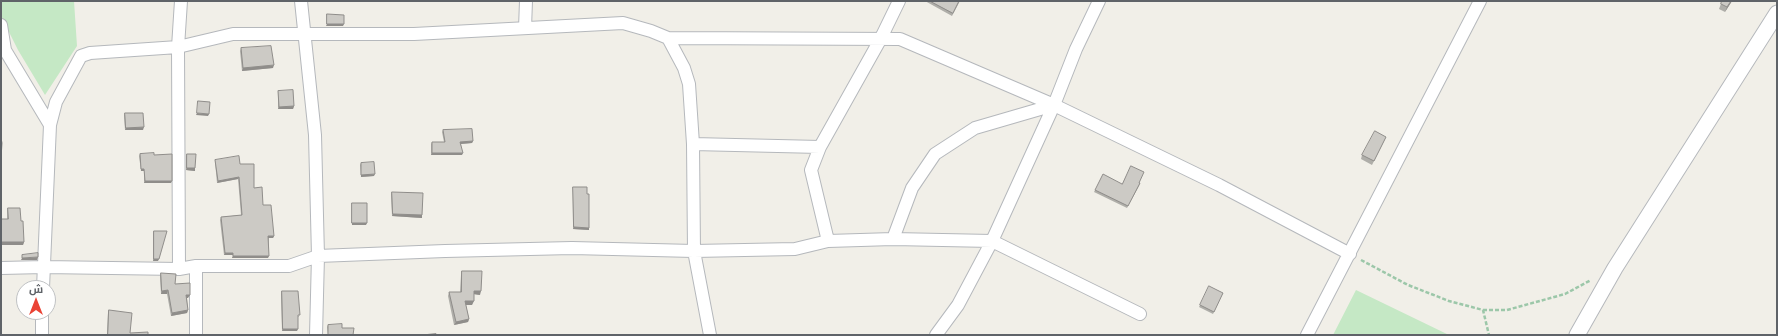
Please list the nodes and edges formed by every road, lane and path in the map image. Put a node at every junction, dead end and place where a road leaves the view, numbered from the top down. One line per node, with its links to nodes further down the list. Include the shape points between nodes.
1 (181, 1): 13 (street)
2 (300, 1): 10 (street)
3 (526, 1): 9 (street)
4 (899, 1): 12 (street)
5 (1099, 1): 14 (street)
6 (1480, 1): 22 (street)
7 (1777, 13): 40 (street, via 1615,268)
8 (1, 25): 15 (street, via 5,50)
9 (525, 28): 10 (street, via 414,34); 11 (street, via 623,23)
10 (304, 34): 13 (street, via 233,34); 23 (street, via 315,135)
11 (668, 38): 12 (street); 16 (street, via 684,68 689,84)
12 (880, 40): 14 (street, via 900,39); 17 (street)
13 (178, 47): 15 (street, via 90,53 81,56 56,102); 27 (street)
14 (1054, 105): 18 (street, via 975,128 935,154 912,188); 20 (street); 22 (street, via 1219,185)
15 (50, 125): 25 (street)
16 (693, 144): 17 (street); 21 (street)
17 (820, 147): 19 (street, via 811,170)
18 (893, 239): 19 (street); 20 (street)
19 (828, 241): 21 (street, via 795,249)
20 (992, 241): 31 (street); 37 (street, via 958,305)
21 (694, 251): 23 (street, via 572,248); 36 (street)
22 (1350, 254): 30 (path, via 1408,285 1449,301); 38 (street)
23 (318, 256): 24 (street, via 289,266); 35 (street)
24 (196, 266): 27 (street); 34 (street)
25 (44, 267): 26 (street); 27 (street); 29 (street)
26 (1, 268)
27 (179, 269)
28 (1593, 279): 30 (path, via 1565,294 1507,310)
29 (43, 280)
30 (1483, 310): 39 (path)
31 (1140, 314)
32 (42, 320): 33 (street)
33 (42, 335)
34 (196, 335)
35 (316, 335)
36 (710, 335)
37 (936, 335)
38 (1307, 335)
39 (1489, 335)
40 (1577, 335)

